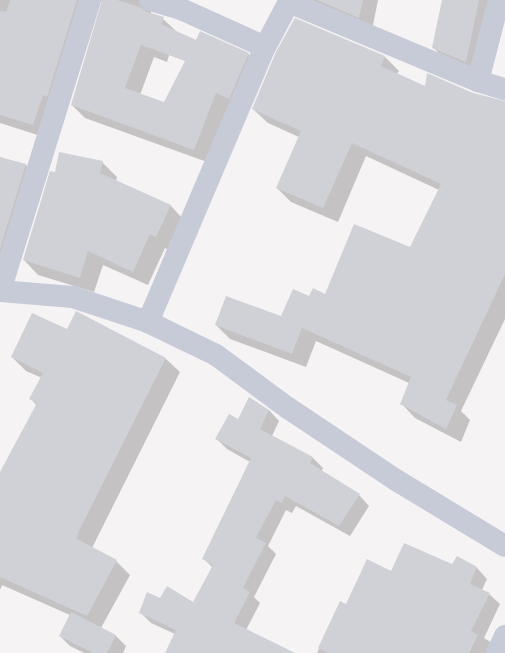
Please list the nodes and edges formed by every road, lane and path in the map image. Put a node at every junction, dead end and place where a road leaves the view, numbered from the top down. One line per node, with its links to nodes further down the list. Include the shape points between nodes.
1 (90, 0): 8 (street)
2 (150, 0): 5 (street, via 181,9)
3 (499, 0): 6 (street)
4 (289, 1): 5 (street); 6 (street)
5 (265, 48): 9 (street)
6 (478, 81): 7 (street)
7 (505, 89)
8 (0, 291): 9 (street, via 73,297)
9 (148, 322): 10 (street, via 216,355 288,408 396,480)
10 (505, 546)
11 (505, 636): 12 (street)
12 (497, 653)

